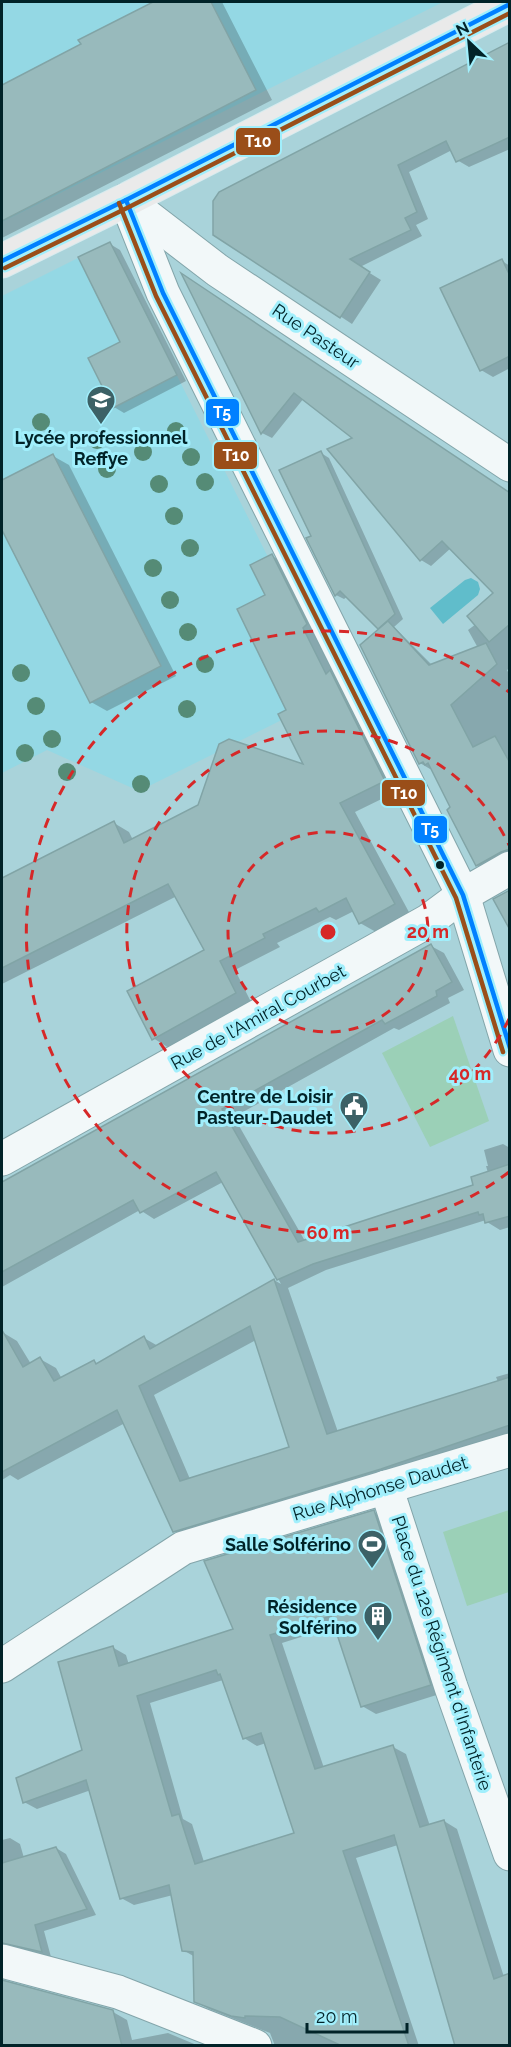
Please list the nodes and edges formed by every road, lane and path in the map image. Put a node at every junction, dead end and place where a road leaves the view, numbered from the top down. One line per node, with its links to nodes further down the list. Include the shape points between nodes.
1 (510, 4): 2 (main road)
2 (126, 200): 3 (main road); 4 (street, Rue Pasteur, via 217,270); 6 (street, via 163,293)
3 (2, 261)
4 (510, 465)
5 (510, 868): 6 (street, Rue de l'Amiral Courbet)
6 (463, 895): 7 (street); 8 (street, Rue de l'Amiral Courbet, via 428,921)
7 (510, 1050)
8 (2, 1159)
9 (510, 1450): 10 (street, Rue Alphonse Daudet)
10 (386, 1487): 11 (street, Rue Alphonse Daudet, via 183,1548); 12 (street, Place du 12e Régiment d'Infanterie)
11 (2, 1666)
12 (510, 1854)
13 (2, 1961): 14 (street, via 118,1992)
14 (255, 2046)

